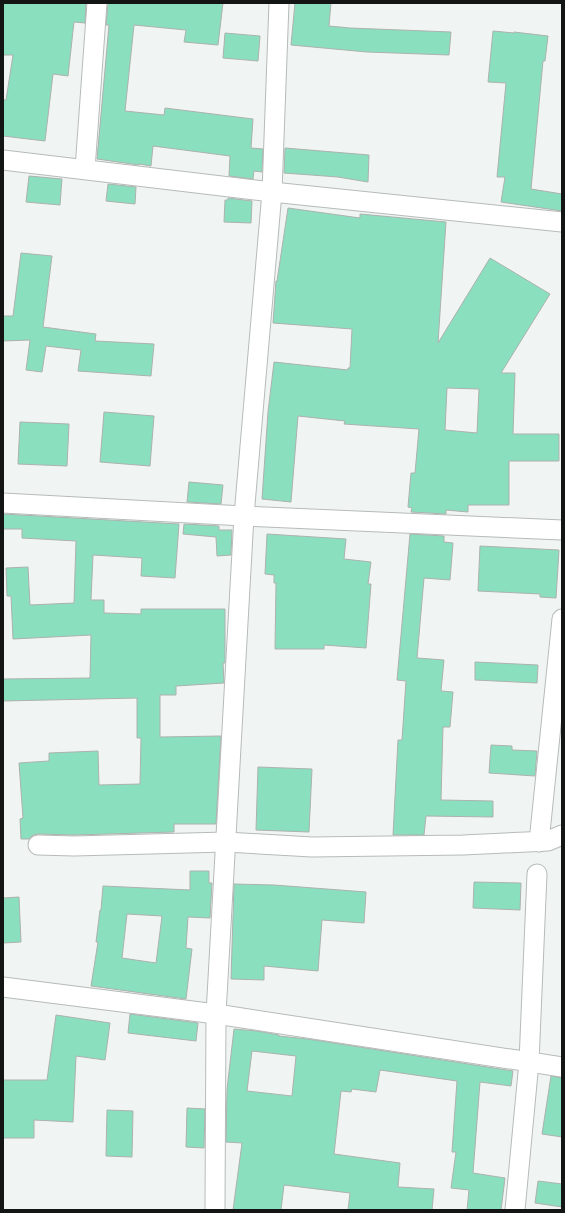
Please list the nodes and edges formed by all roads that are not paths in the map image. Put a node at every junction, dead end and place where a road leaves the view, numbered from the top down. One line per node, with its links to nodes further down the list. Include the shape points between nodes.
1 (97, 3): 4 (street)
2 (279, 3): 5 (street)
3 (3, 160): 4 (street)
4 (86, 169): 5 (street)
5 (272, 192): 6 (street); 8 (street)
6 (562, 222)
7 (3, 503): 8 (street)
8 (244, 516): 9 (street); 12 (street)
9 (562, 530)
10 (562, 619): 13 (street)
11 (562, 835): 13 (street)
12 (226, 842): 13 (street, via 312,847); 14 (street); 17 (street)
13 (539, 842)
14 (38, 845)
15 (536, 874): 18 (street)
16 (3, 988): 17 (street)
17 (216, 1014): 18 (street); 20 (street)
18 (529, 1062): 19 (street); 21 (street)
19 (562, 1067)
20 (215, 1210)
21 (515, 1210)

